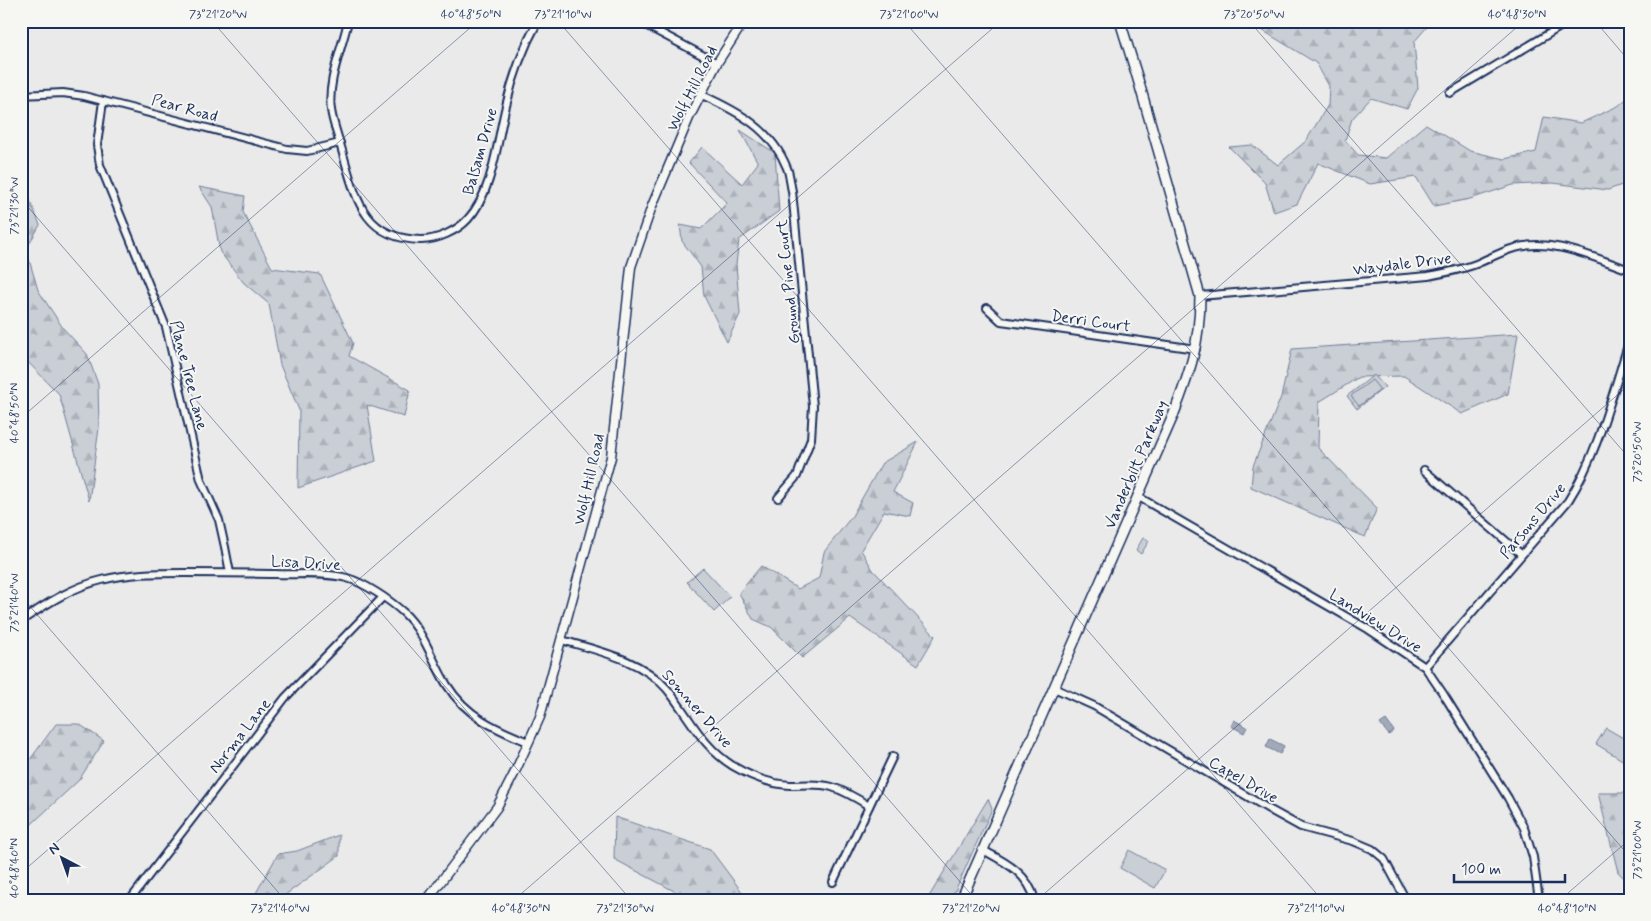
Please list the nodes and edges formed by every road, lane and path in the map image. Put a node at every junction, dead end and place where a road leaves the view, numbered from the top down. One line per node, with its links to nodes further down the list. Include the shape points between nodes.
1 (348, 21): 12 (street, Balsam Drive, via 331,90 331,110)
2 (538, 21): 12 (street, Balsam Drive, via 515,73 491,172 480,202 467,221 448,234 428,240 407,240 389,234 373,223 353,191)
3 (638, 21): 7 (street)
4 (744, 21): 7 (street, Wolf Hill Road)
5 (1120, 21): 14 (main road, Vanderbilt Parkway)
6 (1570, 21): 8 (street)
7 (717, 62): 10 (street, Wolf Hill Road)
8 (1450, 93)
9 (21, 95): 11 (street, Pear Road, via 63,93)
10 (702, 95): 20 (street, Ground Pine Court, via 748,119 763,131 787,169 792,190 813,406 811,439 798,476); 25 (street, Wolf Hill Road, via 652,206 631,267 611,457)
11 (103, 100): 12 (street, Pear Road, via 287,148 307,151); 22 (street, Plane Tree Lane, via 97,145 100,165 166,327 199,473 219,520)
12 (340, 143)
13 (1630, 270): 14 (street, Waydale Drive, via 1569,250 1530,245 1428,276)
14 (1200, 296): 17 (main road, Vanderbilt Parkway)
15 (987, 308): 17 (street, Derri Court, via 1001,321)
16 (1630, 339): 21 (street, Parsons Drive, via 1591,459 1580,482 1568,501)
17 (1196, 350): 19 (main road, Vanderbilt Parkway, via 1173,416)
18 (1424, 470): 21 (street)
19 (1137, 496): 26 (street, Landview Drive, via 1368,629); 27 (main road, Vanderbilt Parkway)
20 (778, 498)
21 (1521, 554): 26 (street, Parsons Drive)
22 (230, 573): 23 (street, Lisa Drive, via 347,578); 24 (street, Lisa Drive, via 150,573 100,580 73,589)
23 (382, 597): 28 (street, Lisa Drive, via 404,613 419,630 460,703 498,730); 33 (street, Norma Lane, via 285,698)
24 (21, 621)
25 (562, 640): 28 (street, Wolf Hill Road, via 540,717); 30 (street, Somner Drive, via 625,660 648,673 666,689 712,750 733,766 769,782 832,787)
26 (1425, 667): 38 (street, Landview Drive, via 1524,828 1533,857)
27 (1054, 688): 31 (main road, Vanderbilt Parkway); 37 (street, Capel Drive, via 1094,706 1301,826 1372,848 1384,859)
28 (528, 742): 34 (street, Wolf Hill Road, via 497,807)
29 (893, 756): 30 (street)
30 (869, 806): 32 (street)
31 (983, 850): 35 (main road, Vanderbilt Parkway); 36 (street, via 1009,864 1025,878)
32 (833, 882)
33 (130, 900)
34 (427, 900)
35 (961, 900)
36 (1035, 900)
37 (1406, 900)
38 (1539, 900)

